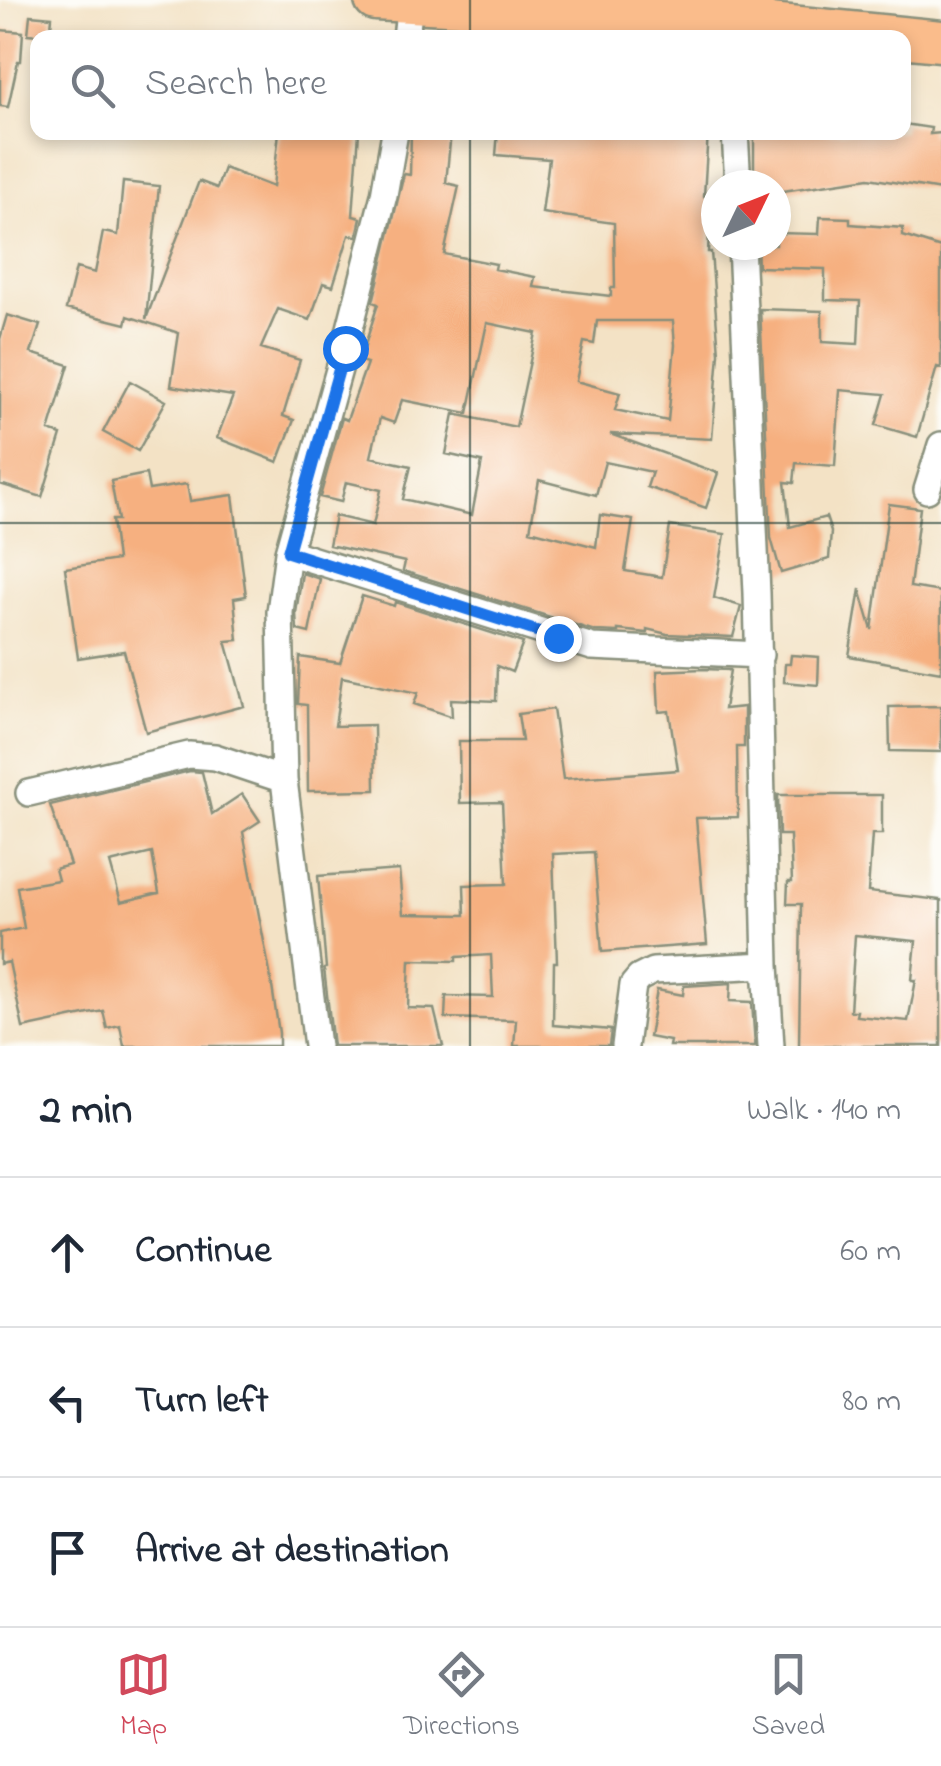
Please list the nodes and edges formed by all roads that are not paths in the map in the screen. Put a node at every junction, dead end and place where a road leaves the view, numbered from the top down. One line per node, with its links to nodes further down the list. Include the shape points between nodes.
1 (397, 13): 2 (highway)
2 (730, 29)
3 (911, 39): 4 (highway)
4 (941, 41)
5 (393, 140): 11 (street)
6 (736, 140): 7 (street)
7 (737, 170)
8 (742, 260): 12 (street)
9 (941, 444): 10 (street)
10 (927, 490)
11 (288, 552): 12 (street, via 592,648); 13 (street, via 280,612)
12 (760, 655): 15 (street)
13 (284, 780): 14 (street, via 189,755); 16 (street)
14 (28, 793)
15 (766, 965): 17 (street, via 653,971 638,978); 18 (street)
16 (317, 1046)
17 (625, 1046)
18 (771, 1046)

